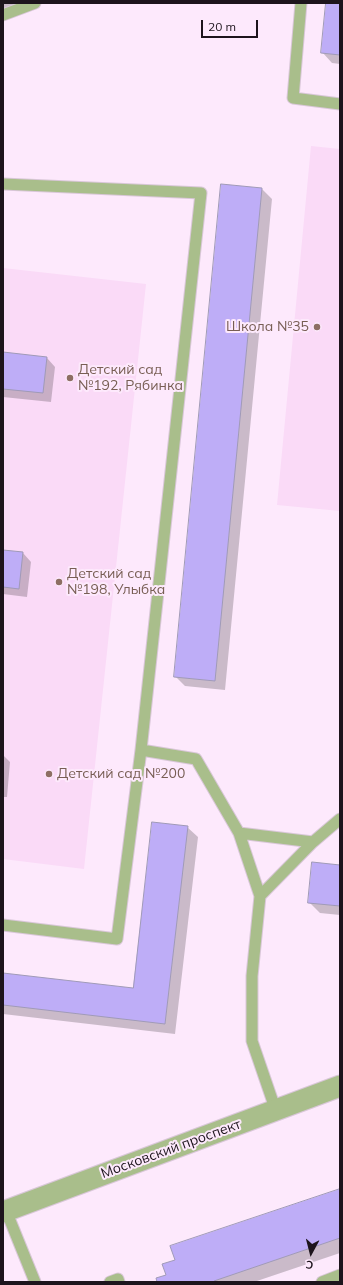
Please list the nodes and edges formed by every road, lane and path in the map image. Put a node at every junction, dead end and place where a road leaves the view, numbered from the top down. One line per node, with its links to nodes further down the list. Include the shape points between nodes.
1 (35, 3): 3 (lane)
2 (301, 3): 4 (lane, via 293,98)
3 (3, 15)
4 (340, 104)
5 (3, 184): 6 (lane, via 201,193)
6 (141, 750): 8 (lane, via 196,759); 11 (lane, via 117,939)
7 (340, 819): 9 (lane)
8 (239, 833): 9 (lane); 10 (lane)
9 (313, 842): 10 (lane)
10 (260, 896): 13 (lane, via 252,976 252,1041)
11 (3, 925)
12 (340, 1086): 13 (street, Московский проспект)
13 (276, 1111): 14 (street, Московский проспект)
14 (4, 1209): 16 (lane)
15 (340, 1275): 19 (lane)
16 (35, 1282)
17 (110, 1282): 18 (lane, via 118,1279)
18 (119, 1282)
19 (322, 1282)

